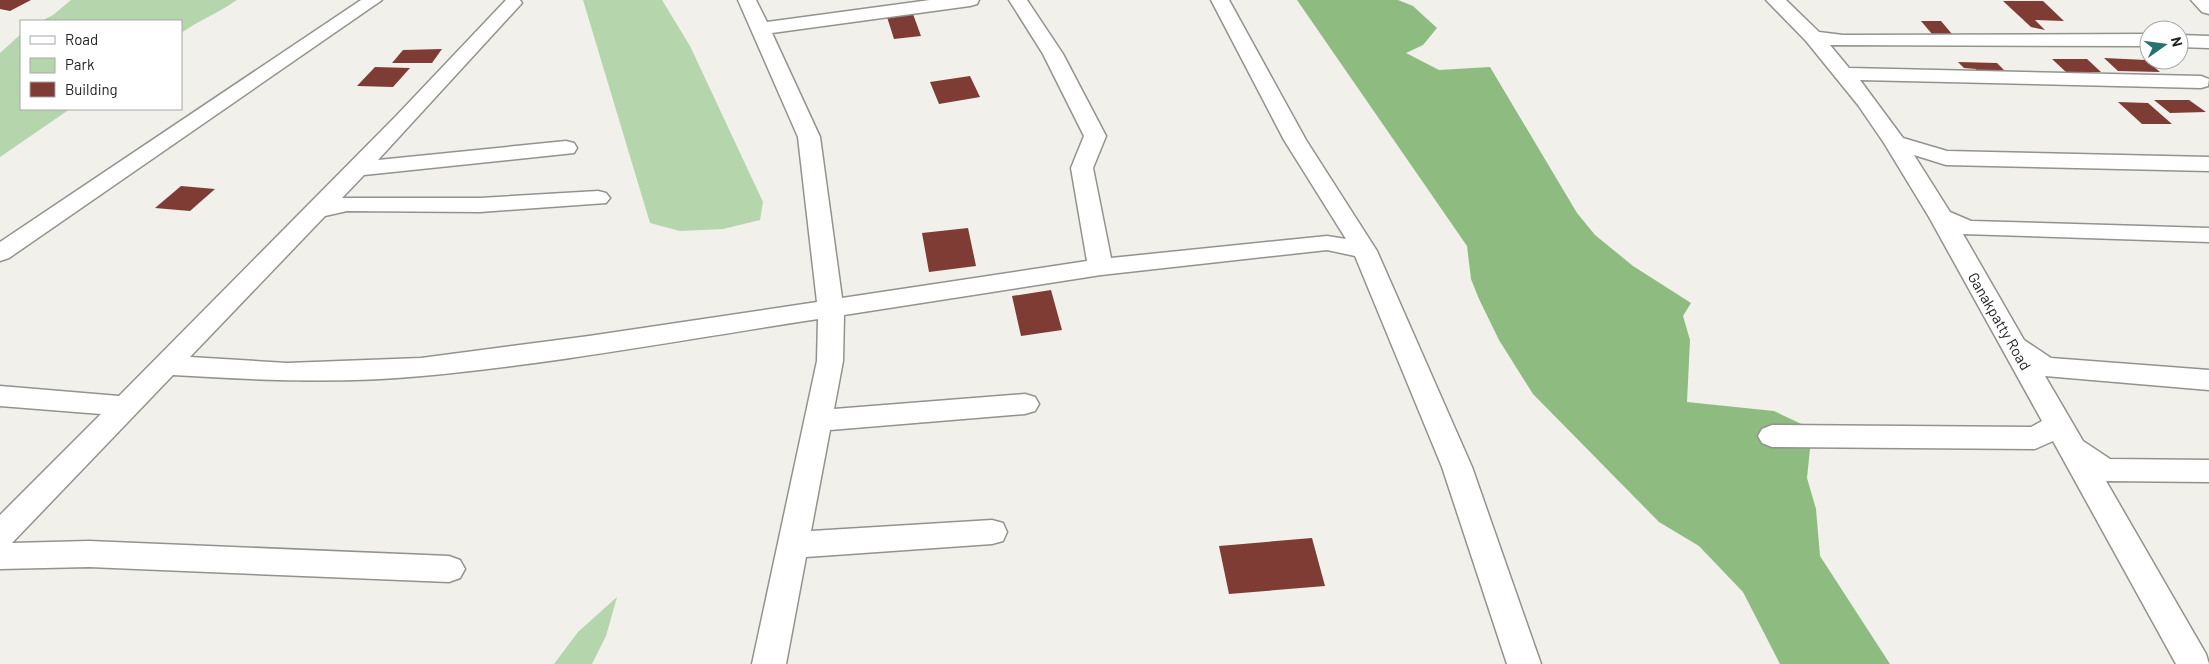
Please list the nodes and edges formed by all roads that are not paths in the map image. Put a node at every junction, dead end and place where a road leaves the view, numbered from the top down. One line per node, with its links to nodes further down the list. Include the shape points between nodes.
1 (373, 0): 26 (street)
2 (747, 0): 10 (street)
3 (970, 0): 10 (street)
4 (1018, 0): 27 (street, via 1053,54 1095,136 1082,168)
5 (1220, 0): 25 (street, via 1296,140)
6 (1775, 0): 11 (street, Ganakpatty Road)
7 (2200, 0): 9 (street)
8 (513, 3): 20 (street)
9 (2209, 8)
10 (760, 29): 28 (street, via 809,138)
11 (1813, 37): 12 (street, via 1843,40); 15 (street, Ganakpatty Road)
12 (2139, 40)
13 (2189, 41): 14 (street)
14 (2209, 42)
15 (1844, 74): 16 (street); 17 (street, Ganakpatty Road)
16 (2201, 82)
17 (1895, 143): 19 (street, via 1946,158); 23 (street, Ganakpatty Road)
18 (566, 148): 20 (street)
19 (2209, 164)
20 (356, 169): 22 (street)
21 (598, 198): 22 (street, via 480,205 347,204)
22 (315, 211): 30 (street)
23 (1941, 217): 24 (street, via 1968,228); 29 (street, Ganakpatty Road)
24 (2209, 235)
25 (1365, 251): 27 (street, via 1327,243); 45 (street, via 1458,467)
26 (0, 253)
27 (1101, 267): 28 (street)
28 (831, 309): 30 (street, via 420,367 287,372); 35 (street, via 830,361)
29 (2011, 342): 31 (street, via 2044,367); 37 (street, Ganakpatty Road)
30 (165, 365): 34 (street)
31 (2209, 380)
32 (0, 396): 34 (street)
33 (1025, 404): 35 (street)
34 (125, 406): 40 (street)
35 (818, 421): 41 (street)
36 (1772, 436): 37 (street)
37 (2066, 437): 38 (street, via 2104,470); 46 (street, Ganakpatty Road)
38 (2209, 471)
39 (992, 532): 41 (street)
40 (0, 534)
41 (793, 544): 44 (street)
42 (0, 556): 43 (street, via 89,554)
43 (449, 569)
44 (769, 664)
45 (1524, 664)
46 (2194, 664)

